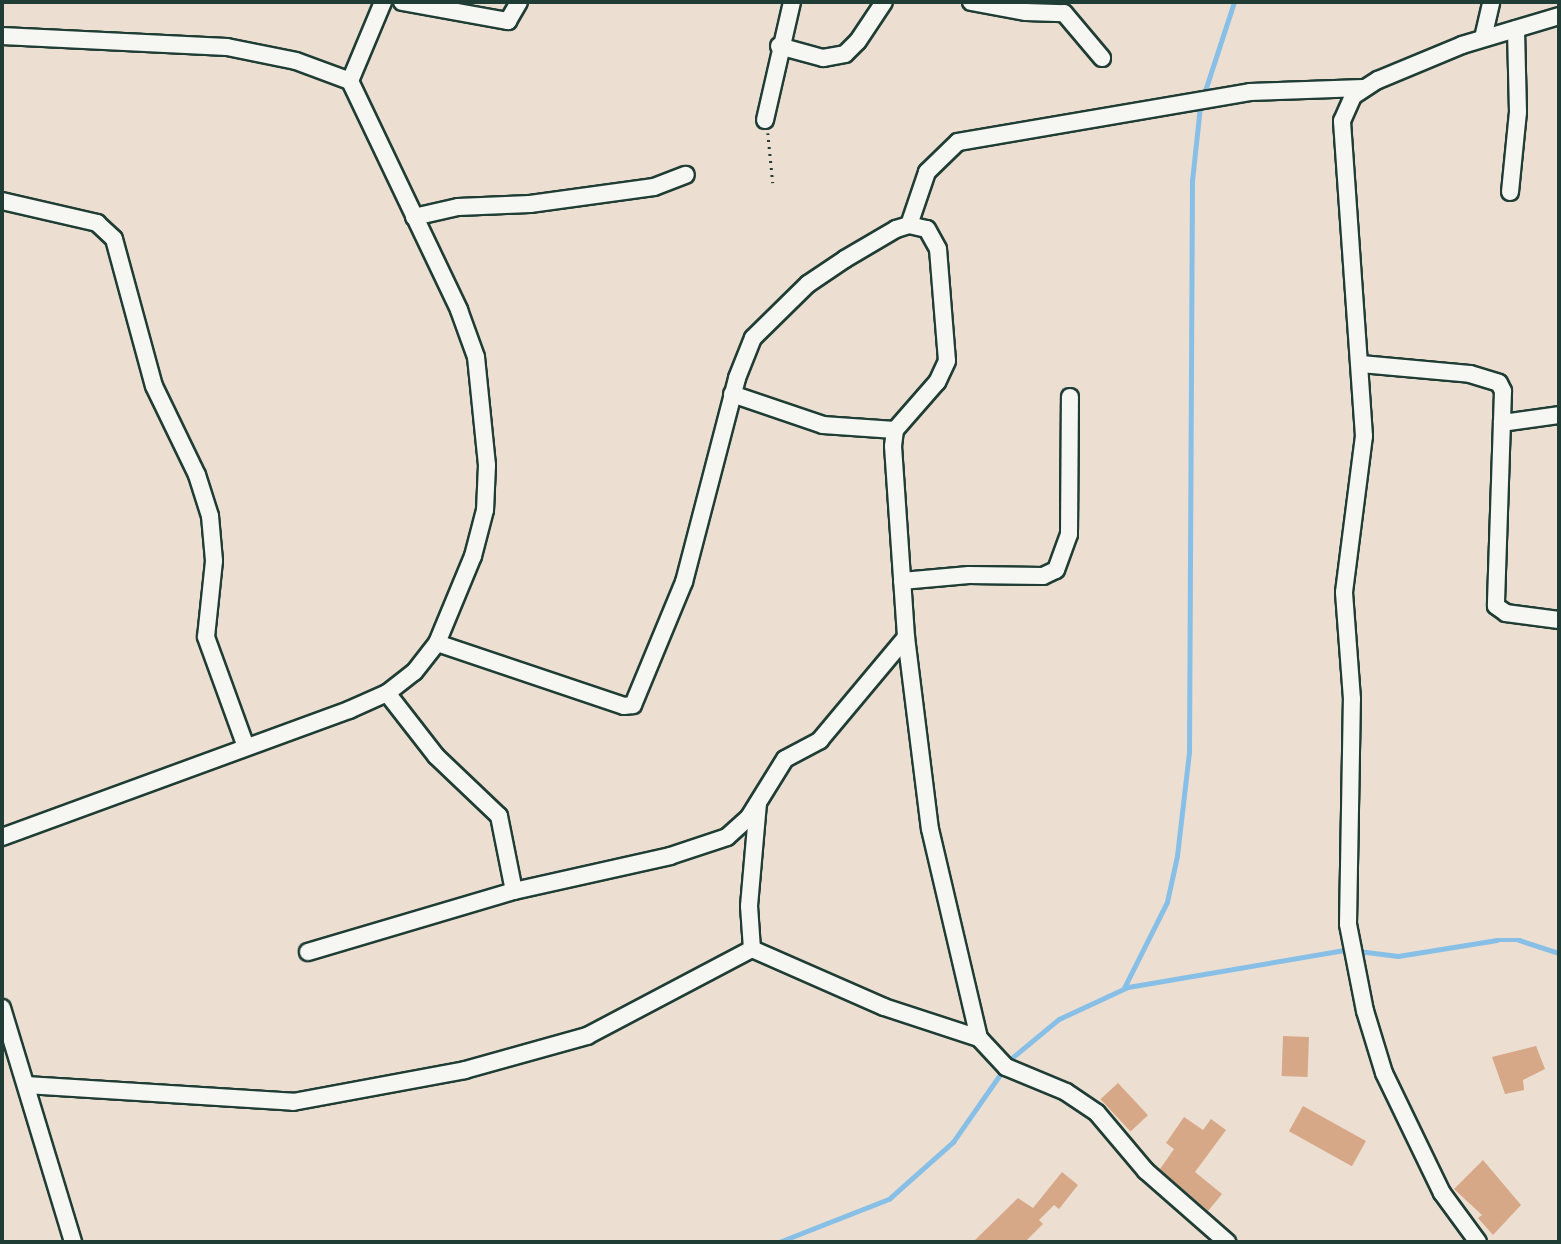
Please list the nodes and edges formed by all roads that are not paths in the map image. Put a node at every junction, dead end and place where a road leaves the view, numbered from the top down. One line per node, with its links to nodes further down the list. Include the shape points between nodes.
1 (383, 2): 14 (street)
2 (402, 2): 3 (street, via 508,21)
3 (519, 2)
4 (792, 2): 12 (street)
5 (884, 2): 12 (street, via 845,54 823,58)
6 (971, 2): 13 (street, via 1064,13)
7 (1491, 2): 11 (street)
8 (1559, 16): 9 (street)
9 (1516, 29): 11 (street); 18 (street, via 1518,112)
10 (2, 37): 14 (street, via 226,47 296,61)
11 (1483, 38): 15 (street)
12 (779, 46): 16 (street)
13 (1102, 58)
14 (350, 81): 20 (street)
15 (1363, 88): 21 (street, via 1202,98 1096,122 958,142 927,172); 22 (street, via 1345,107 1342,121)
16 (765, 120)
17 (686, 176): 20 (street, via 654,187 530,204 457,207)
18 (1510, 192)
19 (2, 201): 33 (street, via 97,223 114,239 154,386 197,475 210,516 214,561 206,638)
20 (414, 217): 31 (street, via 476,357 486,465 485,510 473,556)
21 (909, 225): 23 (street, via 845,259 779,309 753,338); 27 (street, via 927,229 938,249 947,361 937,382)
22 (1360, 364): 26 (street, via 1493,379 1503,391); 44 (street, via 1364,436 1344,592 1352,699 1348,924 1365,1011 1384,1073 1442,1193)
23 (732, 394): 27 (street, via 823,425); 31 (street, via 684,582 633,705 624,706)
24 (1070, 397): 28 (street, via 1069,534 1056,570 1043,576 969,575)
25 (1559, 415): 26 (street)
26 (1502, 423): 29 (street, via 1496,606 1506,613)
27 (895, 430): 28 (street)
28 (902, 581): 30 (street)
29 (1559, 620)
30 (906, 637): 34 (street, via 821,740 785,759); 40 (street, via 930,829)
31 (437, 643): 32 (street, via 414,672)
32 (387, 692): 33 (street); 36 (street, via 436,756 499,816)
33 (246, 747): 35 (street)
34 (758, 801): 36 (street, via 740,827 726,836 670,856); 37 (street, via 749,906)
35 (2, 837)
36 (514, 891): 38 (street)
37 (752, 949): 40 (street, via 884,1007); 41 (street, via 587,1036 465,1070 293,1102)
38 (309, 952)
39 (2, 1008): 41 (street)
40 (979, 1038): 43 (street, via 1006,1067 1066,1092 1097,1113 1146,1171)
41 (26, 1085): 42 (street)
42 (73, 1242)
43 (1227, 1242)
44 (1478, 1242)

